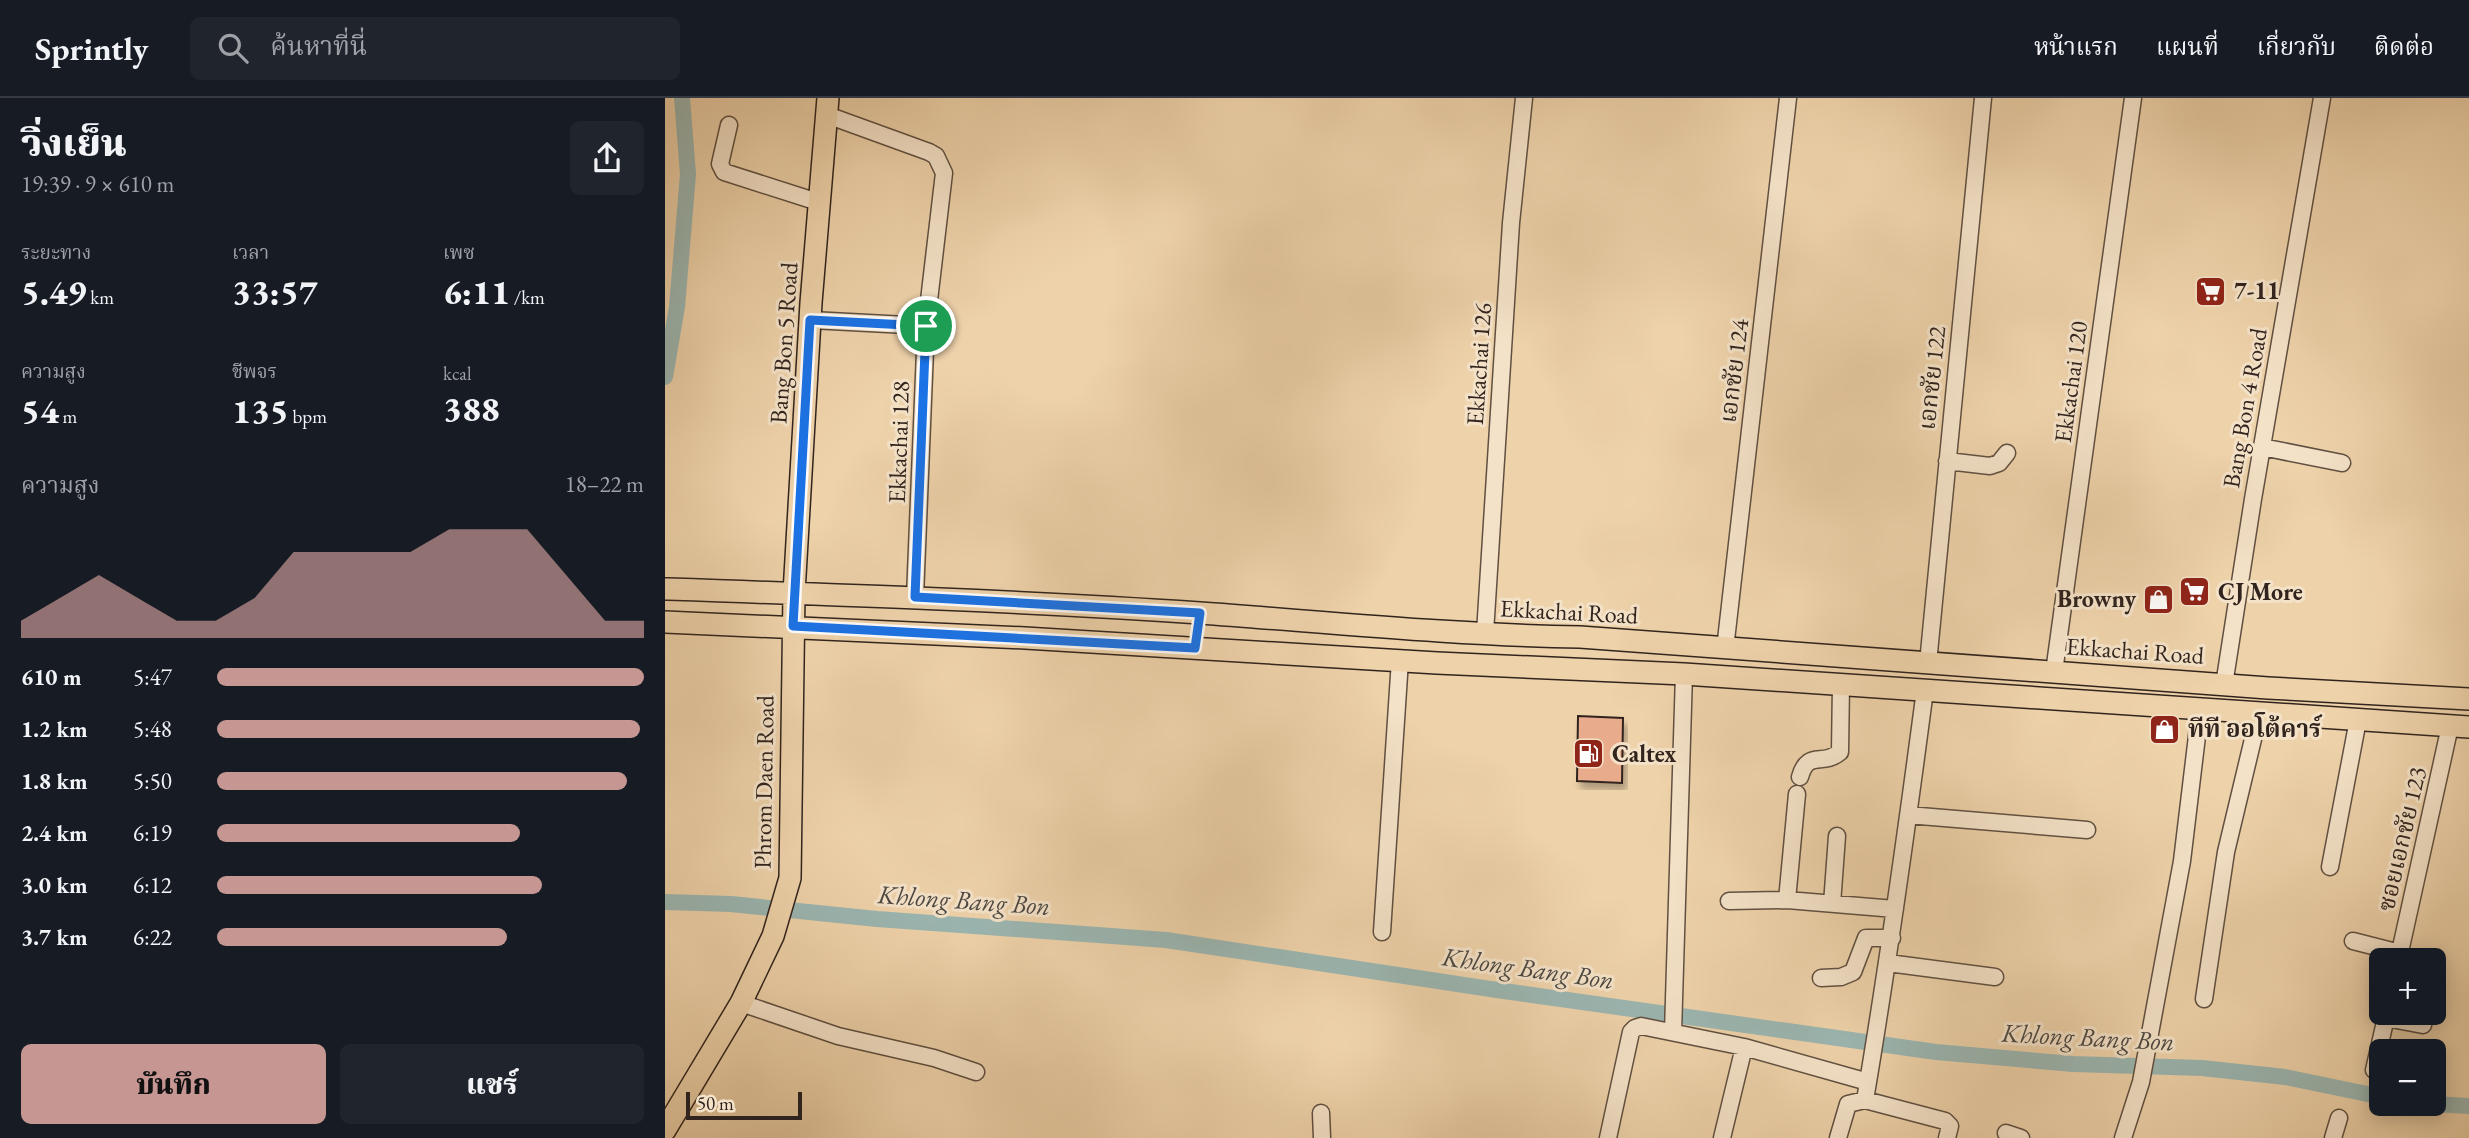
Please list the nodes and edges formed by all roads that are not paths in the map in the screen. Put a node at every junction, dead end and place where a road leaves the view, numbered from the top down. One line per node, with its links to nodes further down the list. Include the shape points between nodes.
1 (1524, 98): 21 (street, Ekkachai 126, via 1511,223)
2 (1788, 98): 23 (street, เอกชัย 124)
3 (1983, 98): 13 (street, เอกชัย 122)
4 (2133, 98): 26 (street, Ekkachai 120)
5 (2322, 98): 11 (street, Bang Bon 4 Road)
6 (828, 106): 8 (main road, Bang Bon 5 Road); 10 (street, Ekkachai 128, via 929,152 940,162 944,173)
7 (729, 125): 8 (street, via 720,164 724,172)
8 (821, 203): 9 (main road, Bang Bon 5 Road)
9 (810, 320): 10 (street); 16 (main road, Bang Bon 5 Road)
10 (926, 326): 17 (street, Ekkachai 128)
11 (2262, 447): 14 (street); 29 (street, Bang Bon 4 Road)
12 (2007, 453): 13 (street, via 1990,466)
13 (1947, 461): 25 (street, เอกชัย 122)
14 (2341, 463)
15 (665, 589): 16 (main road, Ekkachai Road)
16 (794, 593): 17 (main road, Ekkachai Road); 20 (main road, Bang Bon 5 Road)
17 (915, 597): 18 (main road, Ekkachai Road)
18 (1200, 613): 21 (main road, Ekkachai Road); 22 (main road)
19 (665, 622): 20 (main road)
20 (793, 626): 22 (main road); 55 (main road, Phrom Daen Road, via 790,878 773,936)
21 (1485, 633): 23 (main road, Ekkachai Road)
22 (1195, 648): 24 (main road)
23 (1725, 649): 25 (main road, Ekkachai Road)
24 (1400, 660): 27 (main road); 46 (street)
25 (1928, 663): 26 (main road, Ekkachai Road)
26 (2054, 671): 29 (main road, Ekkachai Road)
27 (1684, 674): 28 (main road); 56 (street)
28 (1841, 684): 30 (main road); 36 (street, via 1840,751 1830,758 1808,760)
29 (2224, 685): 31 (main road, Ekkachai Road)
30 (1925, 690): 32 (main road); 38 (street)
31 (2469, 699)
32 (2200, 711): 33 (main road); 69 (street, via 2182,860 2141,1082)
33 (2259, 714): 34 (main road); 54 (street, via 2226,852)
34 (2358, 720): 35 (main road); 41 (street)
35 (2460, 727): 50 (street, ซอยเอกชัย 123)
36 (1800, 777)
37 (1797, 794): 42 (street)
38 (1908, 815): 39 (street); 45 (street)
39 (2087, 830)
40 (1837, 836): 44 (street)
41 (2330, 867)
42 (1787, 900): 43 (street); 44 (street)
43 (1729, 901)
44 (1832, 904): 45 (street)
45 (1895, 909): 47 (street)
46 (1382, 932)
47 (1892, 938): 51 (street); 53 (street, via 1866,938 1853,972)
48 (2353, 942): 49 (street)
49 (2371, 948)
50 (2401, 948)
51 (1888, 962): 52 (street); 59 (street)
52 (1995, 977)
53 (1821, 978)
54 (2204, 999)
55 (741, 1003): 58 (street); 63 (main road, Phrom Daen Road)
56 (1673, 1026): 57 (street); 65 (street, via 1641,1026 1631,1032)
57 (1744, 1047): 59 (street); 66 (street)
58 (976, 1072)
59 (1868, 1082): 60 (street)
60 (1865, 1100): 67 (street, via 1848,1104); 68 (street, via 1945,1121 1950,1126)
61 (1321, 1113): 64 (street)
62 (2340, 1118): 70 (street)
63 (665, 1130)
64 (1322, 1138)
65 (1608, 1138)
66 (1722, 1138)
67 (1838, 1138)
68 (1947, 1138)
69 (2123, 1138)
70 (2333, 1138)

